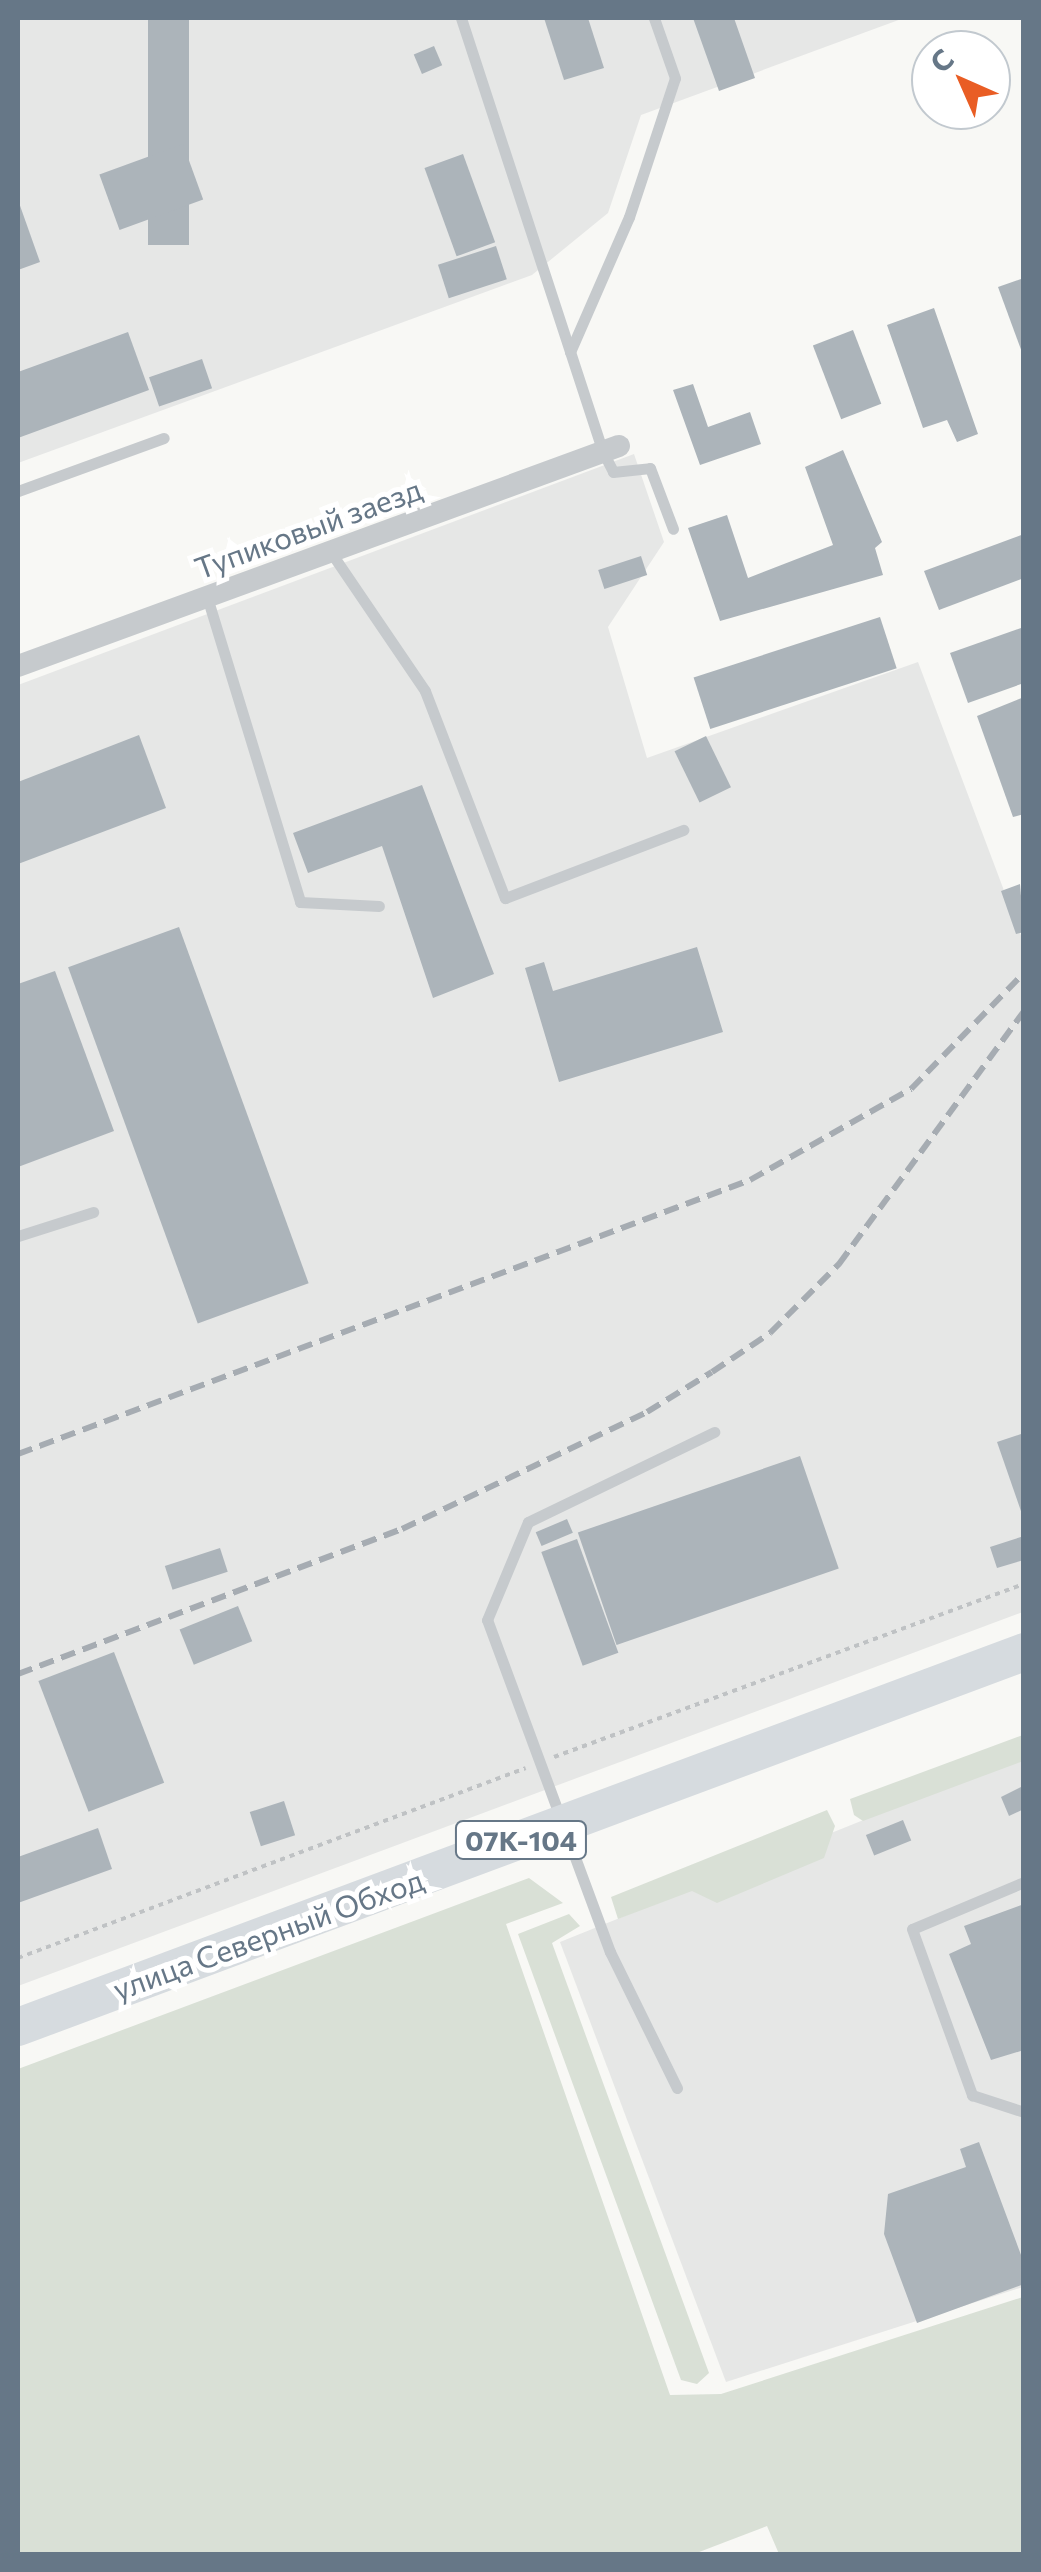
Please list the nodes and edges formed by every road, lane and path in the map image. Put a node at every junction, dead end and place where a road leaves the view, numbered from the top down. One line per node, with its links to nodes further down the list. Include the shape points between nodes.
1 (461, 18): 3 (lane)
2 (654, 18): 3 (lane, via 675,78 629,217)
3 (570, 352): 5 (lane)
4 (164, 438): 6 (lane)
5 (611, 449): 7 (lane, via 613,472 650,468); 8 (street, Тупиковый заезд)
6 (18, 492)
7 (672, 529)
8 (330, 551): 9 (street, Тупиковый заезд); 11 (lane, via 425,691 505,898)
9 (207, 596): 10 (street, Тупиковый заезд); 12 (lane, via 300,902)
10 (18, 666)
11 (682, 830)
12 (379, 906)
13 (93, 1212): 14 (lane)
14 (18, 1236)
15 (714, 1432): 18 (lane, via 528,1522 487,1620)
16 (1024, 1584): 18 (path)
17 (1024, 1652): 19 (highway, улица Северный Обход / 07К-104)
18 (541, 1762): 19 (lane); 21 (path)
19 (564, 1824): 22 (highway, улица Северный Обход / 07К-104); 23 (lane, via 610,1952)
20 (1024, 1882): 24 (lane, via 912,1929 972,2096)
21 (18, 1958)
22 (18, 2027)
23 (677, 2088)
24 (1024, 2112)

